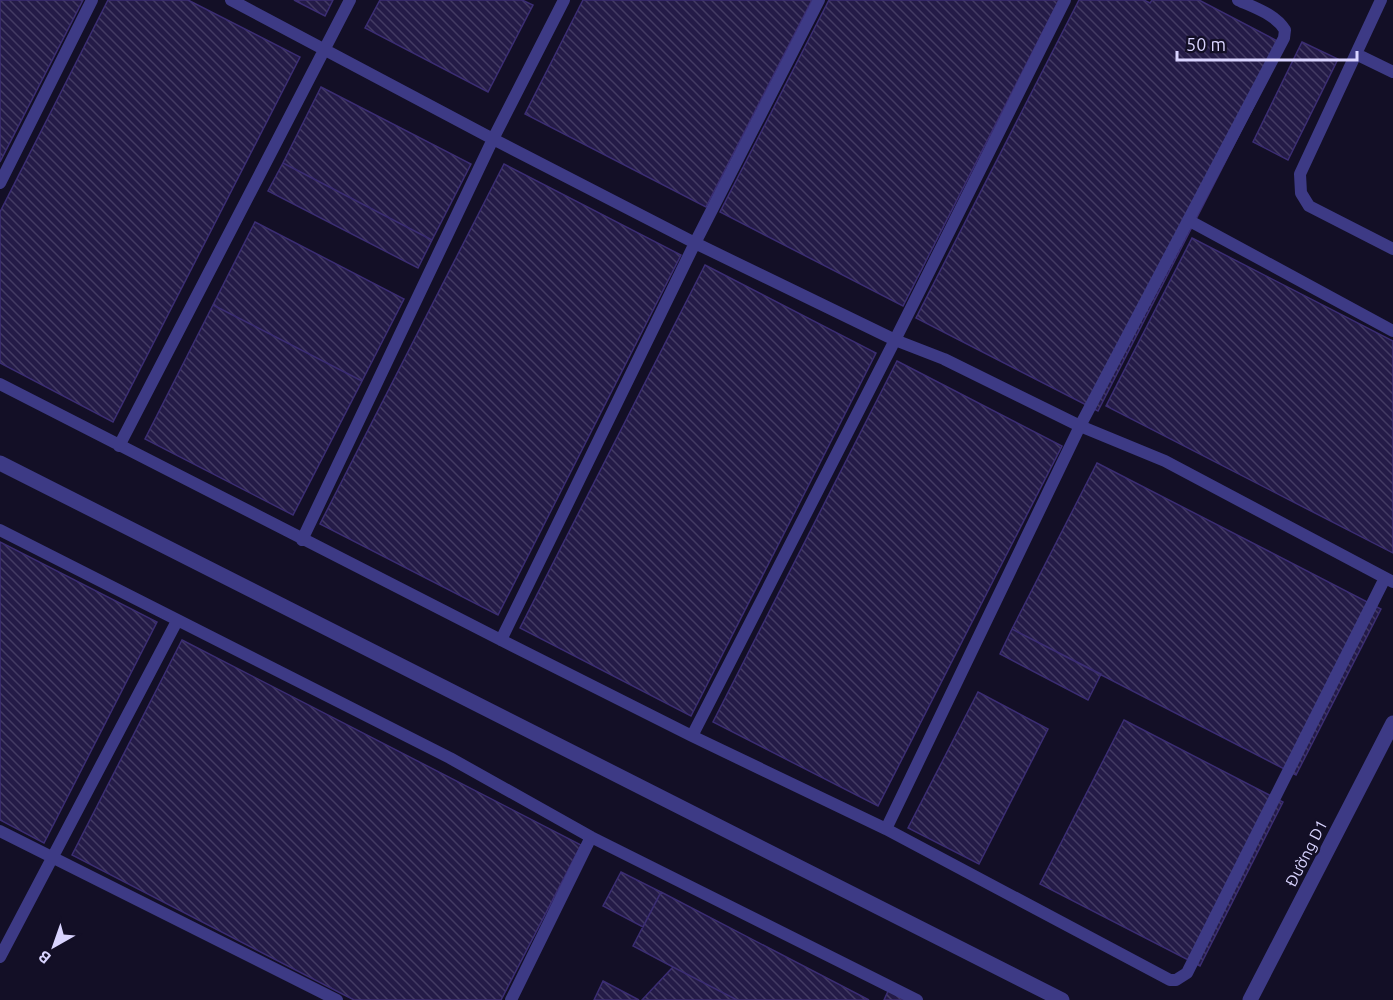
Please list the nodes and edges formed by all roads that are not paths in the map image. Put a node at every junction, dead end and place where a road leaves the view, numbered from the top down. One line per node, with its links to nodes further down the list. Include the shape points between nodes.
1 (92, 0): 13 (lane)
2 (231, 0): 9 (lane)
3 (350, 0): 9 (lane)
4 (564, 0): 12 (lane)
5 (819, 0): 15 (lane)
6 (1065, 0): 18 (lane)
7 (1238, 0): 14 (lane, via 1281,23 1284,38)
8 (1381, 0): 10 (lane)
9 (326, 50): 12 (lane); 21 (lane)
10 (1356, 54): 11 (lane); 16 (lane, via 1300,174 1301,193 1316,211)
11 (1393, 72)
12 (492, 139): 15 (lane); 24 (lane)
13 (0, 183)
14 (1188, 220): 17 (lane); 20 (lane)
15 (695, 243): 18 (lane); 27 (lane)
16 (1393, 249)
17 (1393, 331)
18 (895, 340): 20 (lane, via 944,358); 29 (lane)
19 (0, 384): 21 (lane)
20 (1080, 426): 25 (lane, via 1165,461); 30 (lane)
21 (119, 446): 24 (lane)
22 (0, 463): 38 (street)
23 (0, 530): 26 (lane)
24 (302, 540): 27 (lane)
25 (1389, 580): 30 (lane, via 1182,978 1170,980)
26 (177, 621): 32 (lane, via 450,758); 33 (lane)
27 (501, 640): 29 (lane)
28 (1393, 723): 39 (street, Đường D1)
29 (692, 736): 30 (lane)
30 (886, 829)
31 (0, 831): 33 (lane)
32 (591, 837): 36 (lane); 37 (lane)
33 (53, 858): 34 (lane); 35 (lane)
34 (0, 957)
35 (337, 1000)
36 (511, 1000)
37 (917, 1000)
38 (1062, 1000)
39 (1250, 1000)

